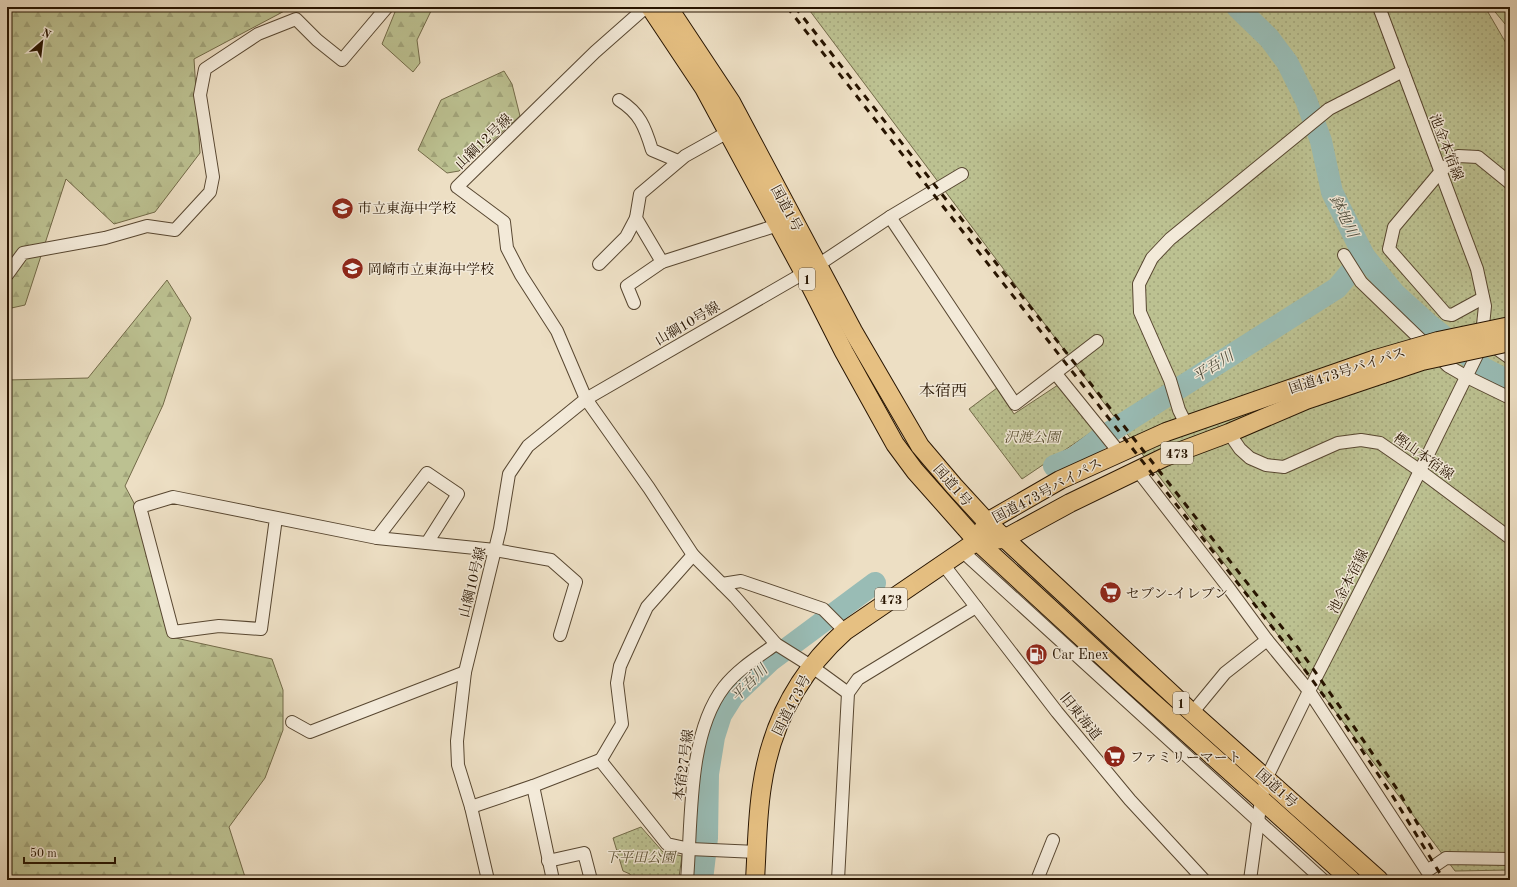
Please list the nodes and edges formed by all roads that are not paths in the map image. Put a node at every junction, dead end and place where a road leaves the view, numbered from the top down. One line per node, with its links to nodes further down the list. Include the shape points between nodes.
1 (387, 7): 20 (street, via 342,60 296,19 258,34 205,69 200,95 213,177 210,192 175,230 147,226 105,238 23,253)
2 (646, 7): 31 (street, 山綱12号線, via 595,52 457,187 504,222 507,248 557,332)
3 (650, 7): 8 (highway, 国道1号 / 1, via 704,88)
4 (668, 7): 19 (highway, 国道1号 / 1, via 731,102)
5 (1379, 7): 6 (street, 池金本宿線)
6 (1403, 71): 10 (street, 池金本宿線); 33 (street, via 1329,108 1170,239 1152,258 1139,284 1140,312)
7 (619, 100): 9 (street, via 632,108 646,128 652,150)
8 (728, 132): 9 (street); 15 (highway, 国道1号 / 1)
9 (678, 161): 14 (street, via 640,194)
10 (1441, 172): 12 (street, via 1458,156 1478,157); 21 (street, 池金本宿線, via 1478,269); 21 (street, via 1394,227 1389,249 1446,314 1452,315)
11 (962, 174): 13 (street, 山綱10号線)
12 (1510, 183)
13 (890, 217): 19 (street, 山綱10号線); 29 (street, via 1015,404)
14 (636, 218): 17 (street); 18 (street, via 626,237)
15 (778, 225): 17 (street); 19 (highway, 国道1号 / 1)
16 (1344, 255): 30 (street, via 1361,282 1448,366)
17 (662, 262): 22 (street, via 627,286)
18 (599, 264)
19 (811, 269): 31 (street, 山綱10号線); 39 (highway, 国道1号 / 1, via 853,331 920,446); 43 (highway, 国道1号 / 1, via 844,352 895,444 915,471)
20 (7, 275)
21 (1483, 298): 24 (street, 池金本宿線, via 1485,306)
22 (634, 303)
23 (1510, 326): 28 (highway, 国道473号バイパス / 473, bridge, via 1438,341)
24 (1481, 338): 27 (street); 30 (street, 池金本宿線, via 1478,353)
25 (1097, 341): 29 (street)
26 (1510, 342): 28 (highway, 国道473号バイパス / 473, bridge, via 1422,361)
27 (1510, 358)
28 (1380, 366): 33 (highway, 国道473号バイパス / 473); 34 (highway, 国道473号バイパス / 473)
29 (1056, 374): 35 (street)
30 (1466, 377): 32 (street); 36 (street, 池金本宿線)
31 (586, 398): 45 (street, 山綱10号線, via 528,446 509,474); 47 (street)
32 (1510, 398)
33 (1183, 417): 35 (highway, 国道473号バイパス / 473)
34 (1229, 433): 36 (street, 樫山本宿線, via 1250,458 1266,465 1284,467 1338,443 1361,440 1380,443); 37 (highway, 国道473号バイパス / 473, via 1165,457)
35 (1116, 450): 39 (highway, 国道473号バイパス / 473)
36 (1419, 470): 41 (street, 樫山本宿線); 59 (street, 池金本宿線)
37 (1138, 471): 42 (highway, 国道473号バイパス / 473, via 1070,503); 55 (street)
38 (276, 518): 38 (street, via 173,497 140,507 174,632 219,626 261,629); 40 (street)
39 (987, 522): 42 (highway, 国道1号 / 1); 43 (highway, 国道473号バイパス / 473)
40 (377, 538): 44 (street); 44 (street, via 426,473 458,494)
41 (1510, 538)
42 (1004, 539): 43 (highway, 国道473号バイパス / 473); 63 (highway, 国道1号 / 1)
43 (977, 541): 46 (highway, 国道473号 / 473); 50 (highway, 国道1号 / 1)
44 (427, 543): 45 (street)
45 (495, 550): 54 (street, via 551,560 576,582); 58 (street, 山綱10号線)
46 (962, 551): 48 (highway, 国道473号 / 473); 52 (street)
47 (693, 555): 49 (street); 65 (street, via 647,607 620,666 617,683 622,724)
48 (943, 564): 51 (street, 旧東海道); 53 (highway, 国道473号 / 473)
49 (722, 584): 53 (street, via 741,581 823,609); 56 (street)
50 (1040, 599): 52 (street); 61 (highway, 国道1号 / 1)
51 (976, 607): 60 (street, via 858,679); 83 (street, 旧東海道, via 1052,706 1130,800)
52 (1042, 624): 62 (street)
53 (844, 631): 57 (highway, 国道473号 / 473)
54 (560, 635)
55 (1267, 640): 59 (street); 63 (street, via 1225,673)
56 (776, 644): 57 (street); 72 (street, 本宿27号線, via 737,673 721,691 710,711 698,749)
57 (811, 666): 60 (street); 73 (highway, 国道473号 / 473, via 787,706 771,746 762,786)
58 (465, 672): 64 (street, via 310,732); 69 (street, 山綱10号線, via 457,741 458,765)
59 (1309, 691): 66 (street, 池金本宿線); 74 (street, via 1427,871 1446,858)
60 (848, 693): 81 (street)
61 (1148, 698): 62 (street); 68 (highway, 国道1号 / 1)
62 (1125, 700): 70 (street)
63 (1192, 713): 66 (highway, 国道1号 / 1)
64 (292, 722)
65 (600, 760): 67 (street); 72 (street, via 667,844)
66 (1266, 779): 68 (street, 池金本宿線); 87 (highway, 国道1号 / 1)
67 (533, 786): 69 (street); 75 (street)
68 (1261, 800): 70 (street, 池金本宿線); 86 (highway, 国道1号 / 1)
69 (471, 806): 76 (street, 山綱10号線)
70 (1258, 822): 84 (street, 池金本宿線); 85 (street)
71 (1053, 840): 82 (street)
72 (690, 849): 73 (street); 79 (street, 本宿27号線)
73 (756, 852): 80 (highway, 国道473号 / 473)
74 (1510, 859)
75 (548, 861): 77 (street); 78 (street, via 584,853)
76 (488, 880)
77 (553, 880)
78 (591, 880)
79 (687, 880)
80 (755, 880)
81 (838, 880)
82 (1037, 880)
83 (1204, 880)
84 (1250, 880)
85 (1323, 880)
86 (1350, 880)
87 (1379, 880)

